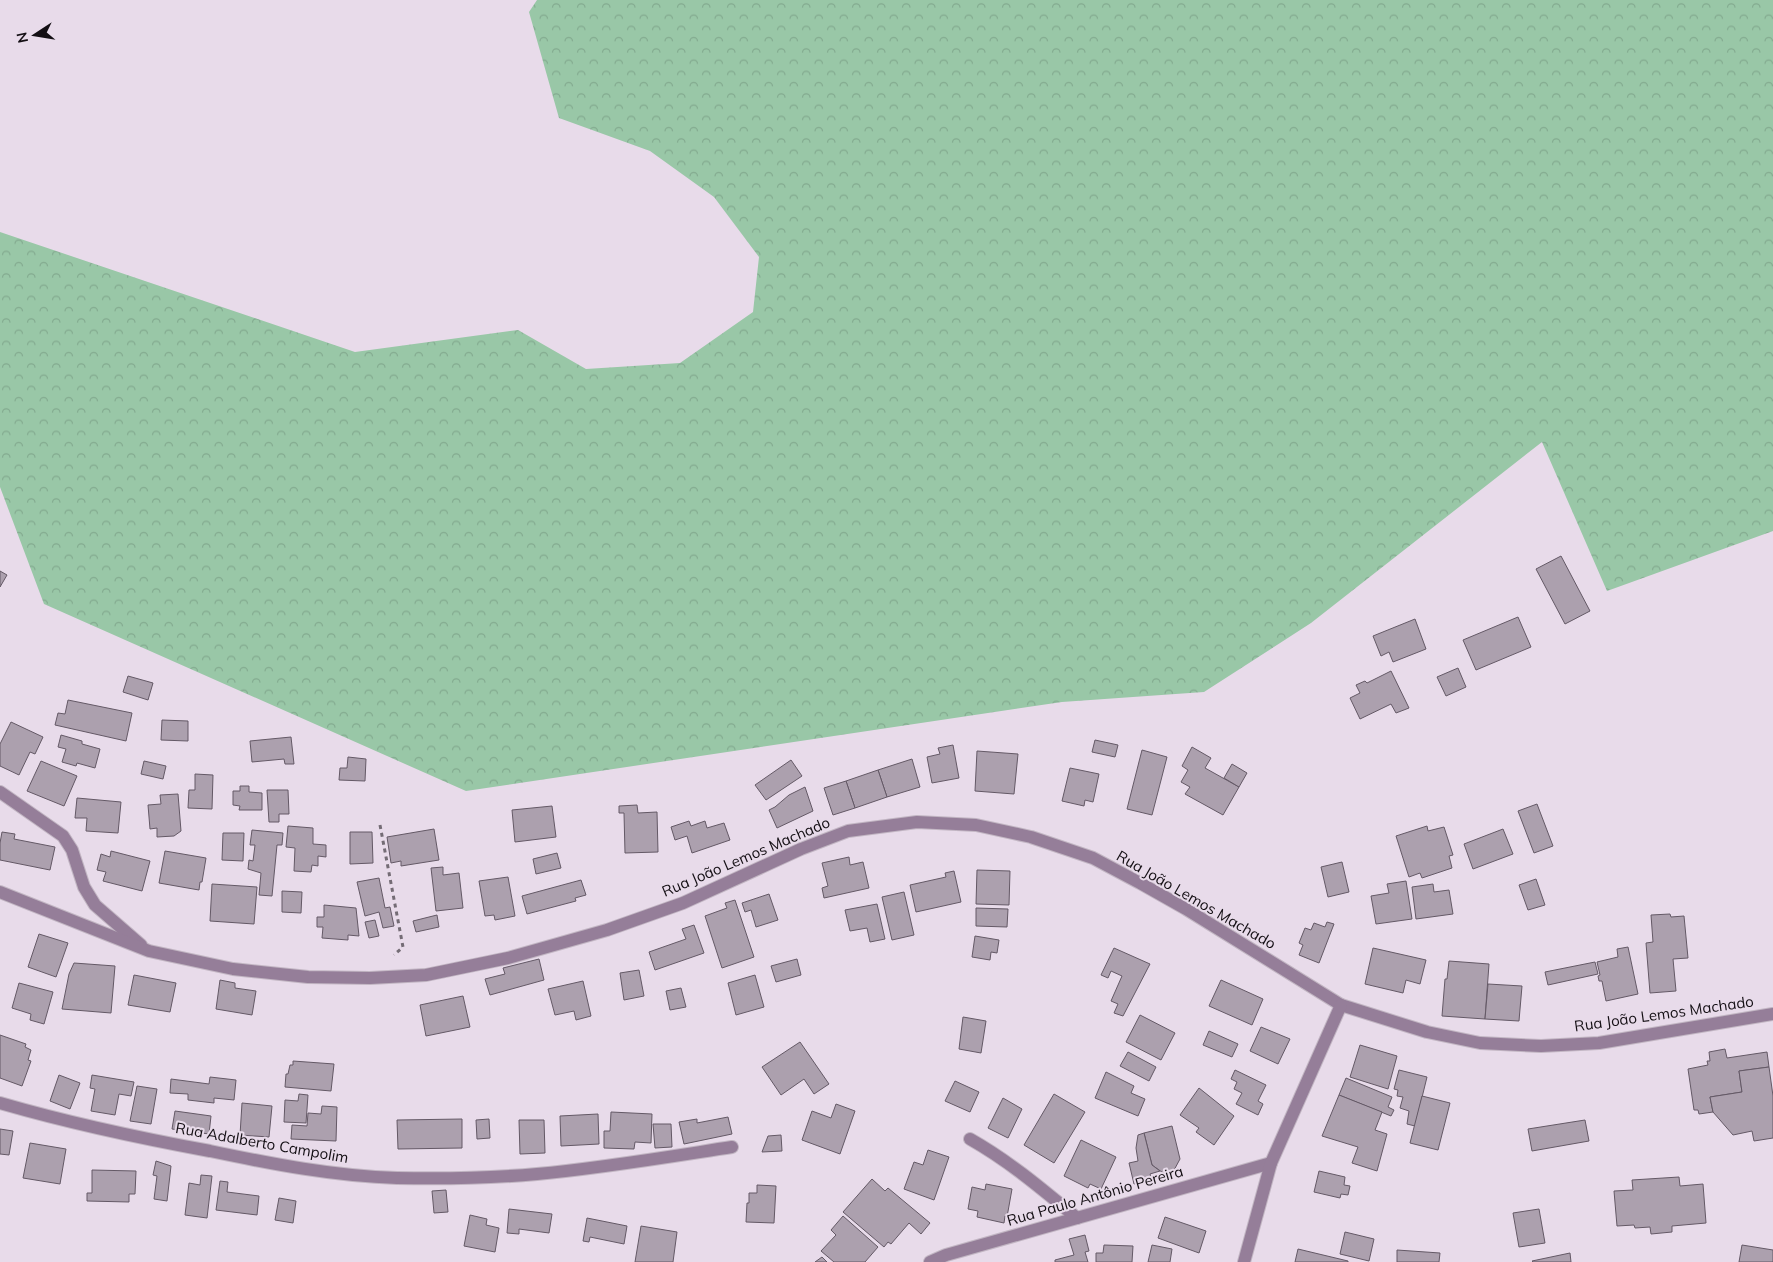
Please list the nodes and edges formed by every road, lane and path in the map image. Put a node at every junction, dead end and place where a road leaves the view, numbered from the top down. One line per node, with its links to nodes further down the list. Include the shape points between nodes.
1 (0, 792): 4 (street, via 63,836 94,905)
2 (380, 825): 5 (path, via 403,947)
3 (0, 892): 4 (street, Rua João Lemos Machado)
4 (149, 951): 5 (street, Rua João Lemos Machado, via 233,970 308,977)
5 (370, 978): 6 (street, Rua João Lemos Machado, via 426,975 508,958 607,930 683,903 848,831 917,822 976,824 1031,836 1092,858 1186,909)
6 (1341, 1005): 7 (street, Rua João Lemos Machado, via 1427,1032 1480,1043 1541,1046 1599,1043); 11 (street)
7 (1773, 1014)
8 (0, 1104): 10 (street, Rua Adalberto Campolim, via 60,1120 272,1164 396,1178 536,1174)
9 (970, 1138): 12 (street, via 1019,1170)
10 (732, 1147)
11 (1270, 1163): 12 (street, Rua Paulo Antônio Pereira); 14 (street)
12 (1077, 1218): 13 (street, Rua Paulo Antônio Pereira)
13 (930, 1262)
14 (1244, 1262)

